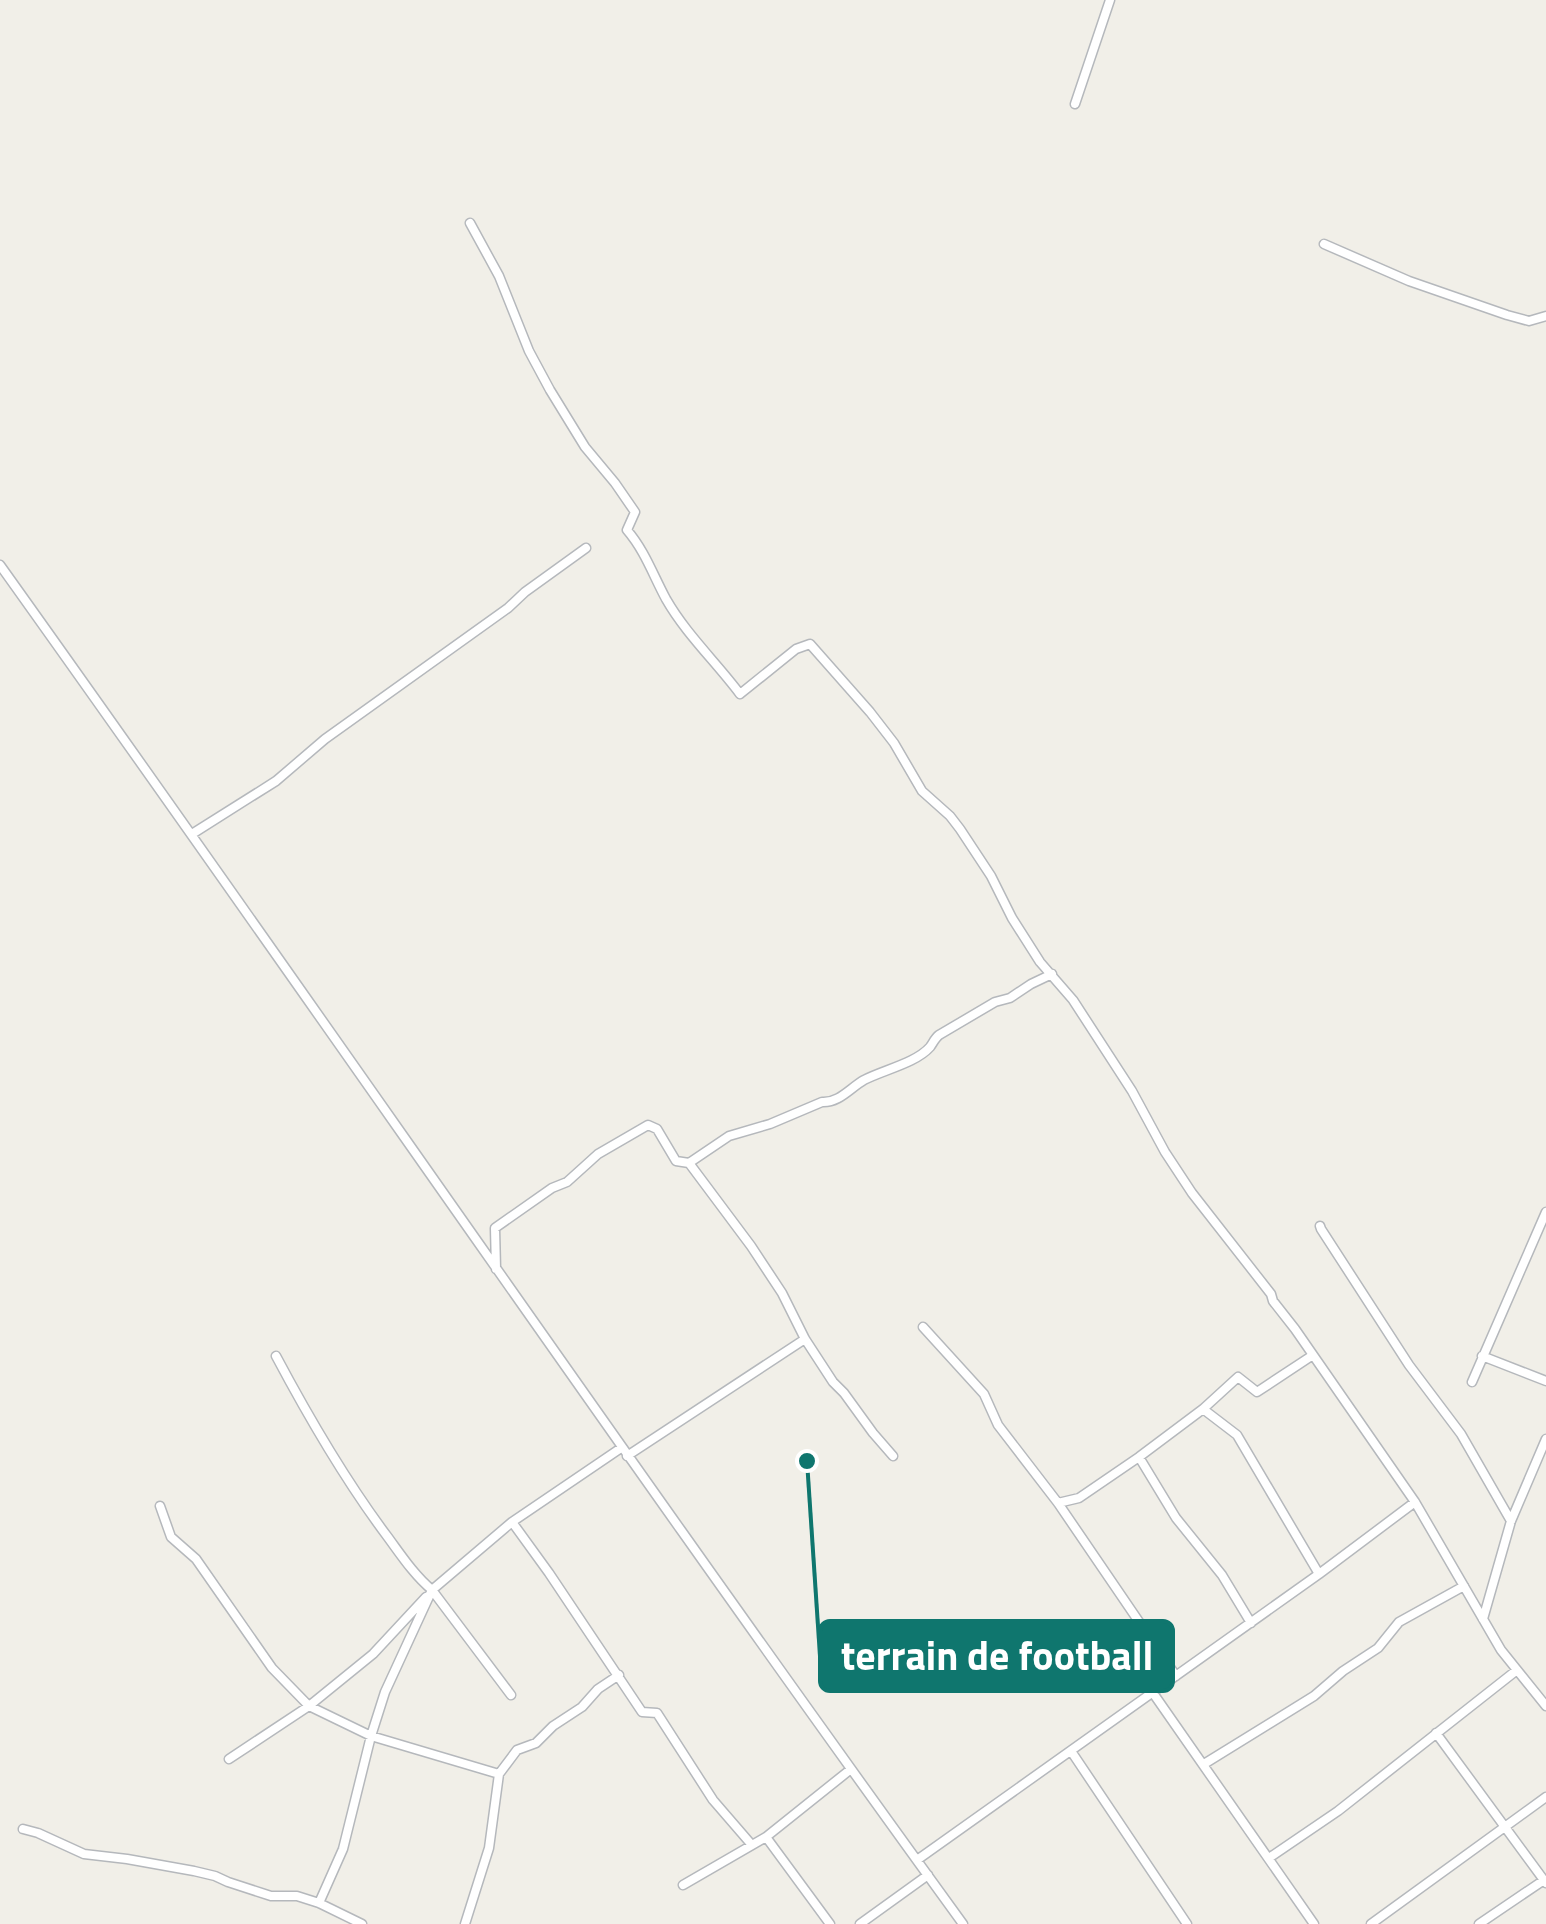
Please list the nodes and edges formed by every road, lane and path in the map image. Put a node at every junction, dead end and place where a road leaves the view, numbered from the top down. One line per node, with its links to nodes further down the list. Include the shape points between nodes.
1 (1110, 0): 2 (street)
2 (1075, 104)
3 (470, 223): 9 (street, via 550,390 635,512 627,530 700,647 740,694 810,644 894,743 922,792 960,829)
4 (1324, 244): 5 (street, via 1507,315 1529,321)
5 (1546, 316)
6 (586, 548): 8 (street, via 276,781)
7 (0, 565): 8 (street)
8 (192, 834): 14 (street)
9 (1052, 974): 10 (street, via 981,1009 912,1059 831,1103 729,1136); 18 (street, via 1192,1193)
10 (689, 1163): 13 (street, via 676,1161 648,1125); 17 (street, via 752,1246)
11 (1546, 1212): 20 (street)
12 (1320, 1226): 33 (street, via 1461,1434)
13 (495, 1228): 14 (street); 15 (street)
14 (476, 1240): 15 (street)
15 (496, 1269): 25 (street)
16 (924, 1327): 30 (street, via 984,1394 998,1425)
17 (805, 1339): 26 (street); 27 (street)
18 (1313, 1355): 23 (street, via 1257,1392 1238,1377); 29 (street)
19 (276, 1356): 36 (street, via 366,1507)
20 (1482, 1356): 21 (street); 22 (street)
21 (1546, 1381)
22 (1472, 1382)
23 (1203, 1409): 28 (street); 34 (street, via 1237,1435)
24 (1546, 1439): 33 (street)
25 (621, 1448): 26 (street); 32 (street)
26 (627, 1456): 51 (street)
27 (893, 1456)
28 (1140, 1456): 30 (street, via 1079,1498); 38 (street)
29 (1414, 1502): 34 (street); 35 (street)
30 (1058, 1503): 41 (street)
31 (160, 1506): 45 (street, via 172,1537)
32 (512, 1522): 36 (street); 40 (street)
33 (1511, 1522): 37 (street)
34 (1319, 1574): 38 (street)
35 (1464, 1586): 37 (street); 50 (street, via 1399,1622 1378,1648 1314,1696)
36 (432, 1590): 43 (street); 45 (street, via 373,1654); 47 (street)
37 (1484, 1619): 39 (street)
38 (1251, 1623): 41 (street)
39 (1517, 1670): 44 (street); 46 (street)
40 (619, 1675): 52 (street, via 536,1743 517,1750); 57 (street, via 642,1712 657,1713 713,1800)
41 (1176, 1676): 42 (street)
42 (1154, 1693): 48 (street); 50 (street)
43 (511, 1696)
44 (1546, 1705)
45 (309, 1706): 47 (street); 49 (street)
46 (1436, 1733): 54 (street); 58 (street)
47 (371, 1736): 52 (street); 63 (street, via 343,1850)
48 (1071, 1751): 59 (street); 69 (street)
49 (228, 1759)
50 (1204, 1764): 58 (street)
51 (851, 1768): 56 (street); 59 (street)
52 (499, 1774): 65 (street, via 488,1848)
53 (1546, 1797): 54 (street)
54 (1506, 1827): 61 (street); 71 (street)
55 (23, 1829): 63 (street, via 84,1854 215,1876 271,1896)
56 (766, 1837): 57 (street); 66 (street)
57 (752, 1844): 62 (street)
58 (1269, 1858): 70 (street)
59 (916, 1860): 60 (street)
60 (928, 1875): 67 (street); 68 (street)
61 (1545, 1882): 72 (street)
62 (683, 1886)
63 (319, 1903): 64 (street)
64 (362, 1924)
65 (464, 1924)
66 (830, 1924)
67 (860, 1924)
68 (963, 1924)
69 (1187, 1924)
70 (1314, 1924)
71 (1371, 1924)
72 (1479, 1924)

